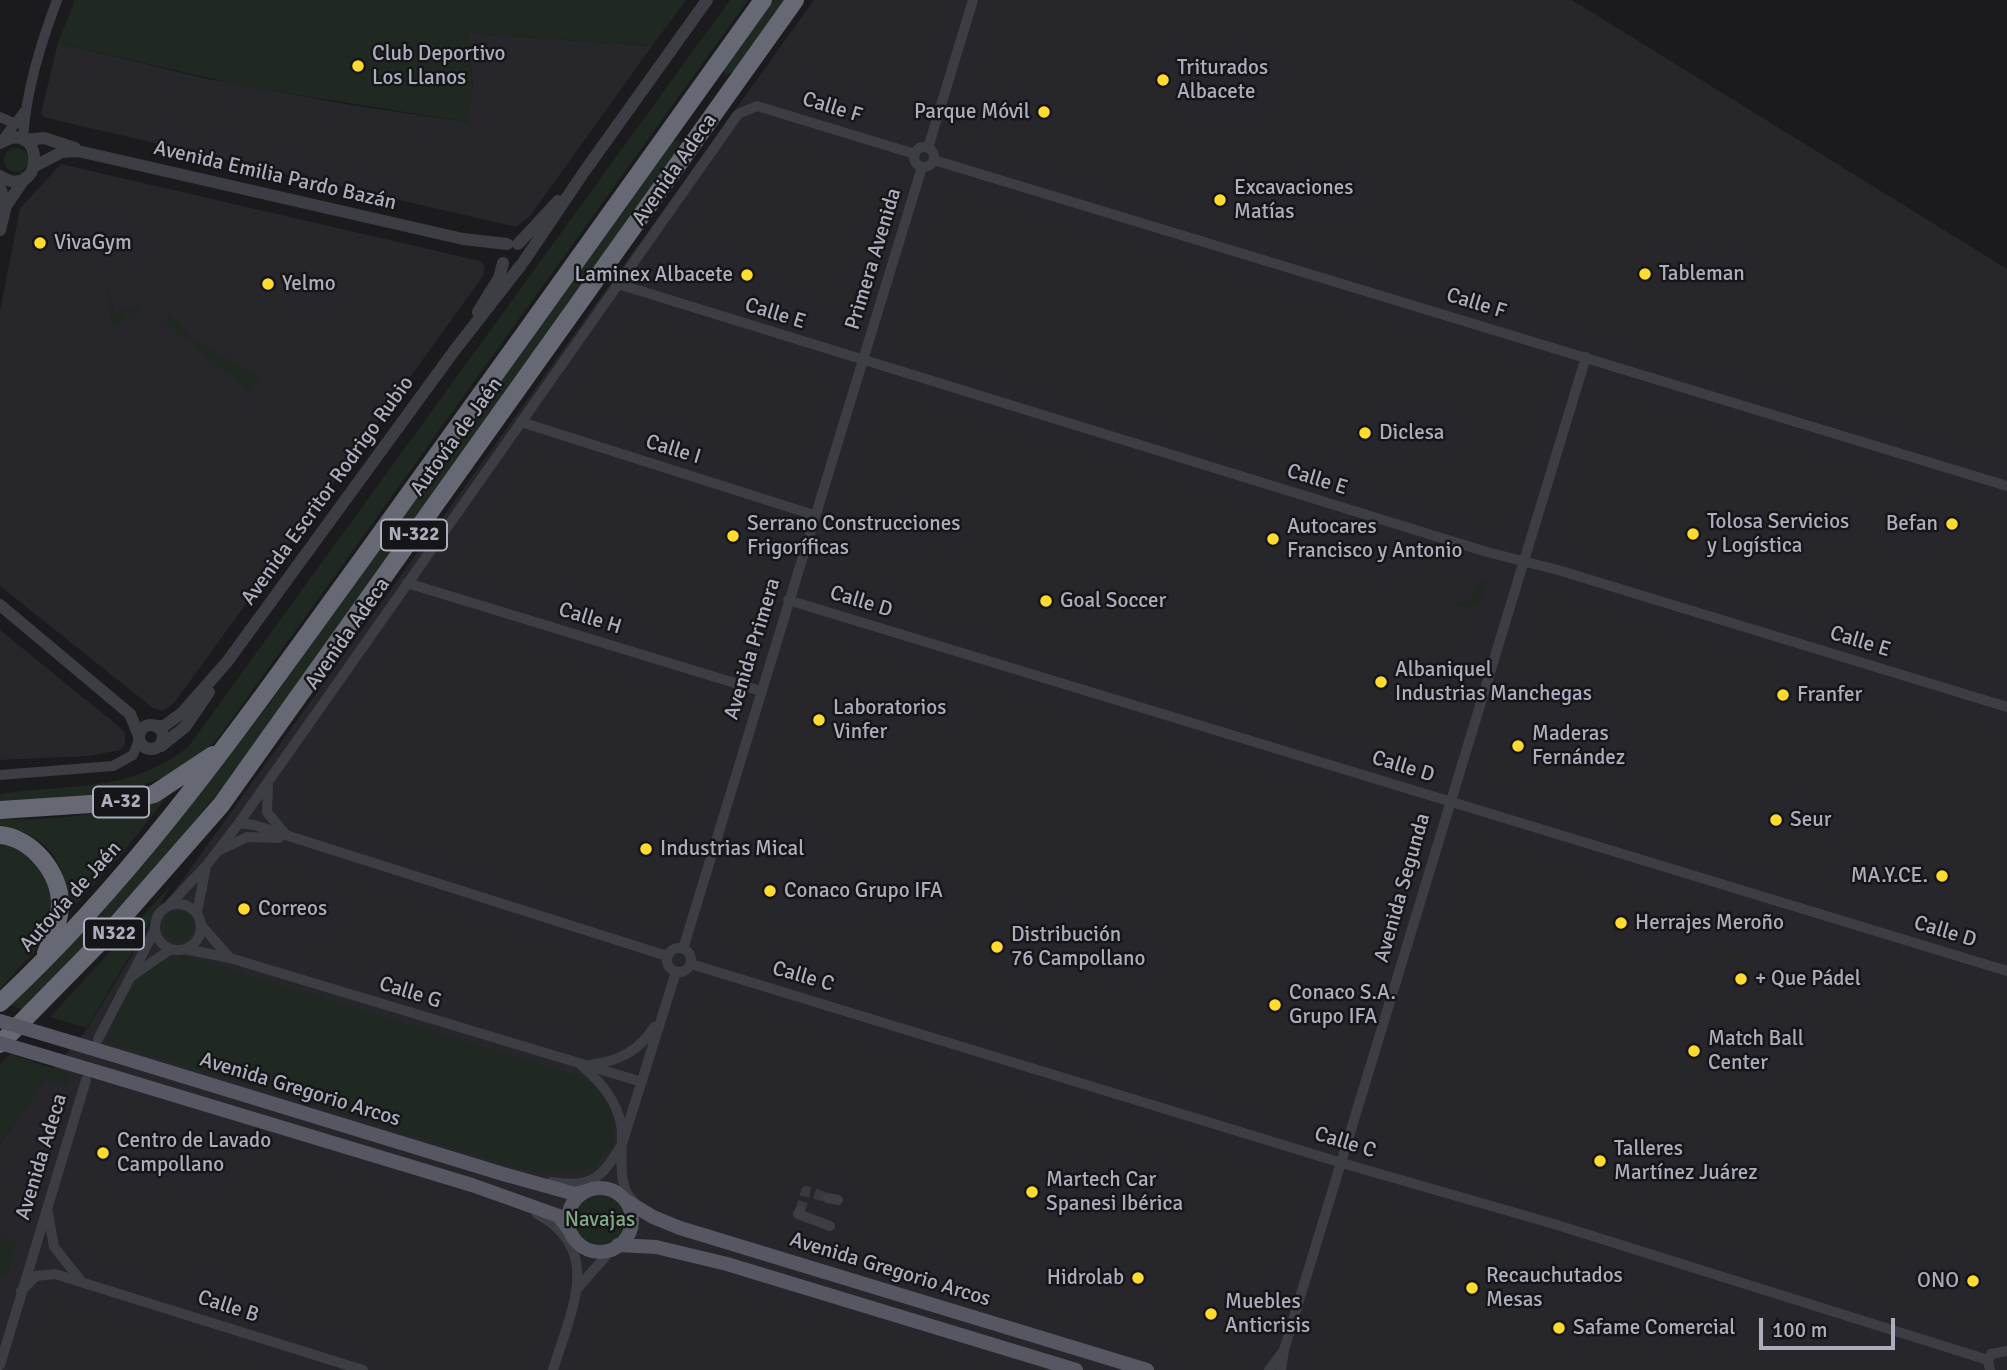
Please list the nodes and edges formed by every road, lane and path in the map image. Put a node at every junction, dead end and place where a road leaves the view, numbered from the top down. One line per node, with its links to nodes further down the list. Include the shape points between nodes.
1 (57, 0): 6 (street, via 40,45)
2 (707, 0): 18 (street, Avenida Escritor Rodrigo Rubio)
3 (762, 0): 45 (highway, Autovía de Jaén / N-322)
4 (795, 0): 50 (highway, Autovía de Jaén / N-322)
5 (973, 0): 12 (street)
6 (24, 112): 9 (street); 10 (street)
7 (738, 114): 14 (street, Calle F, via 757,106); 28 (street, Avenida Adeca)
8 (0, 117): 9 (street)
9 (16, 124): 11 (street)
10 (24, 140): 11 (street, Avenida Emilia Pardo Bazán); 13 (street, Avenida Emilia Pardo Bazán, via 44,138); 16 (street, via 33,149)
11 (0, 142)
12 (928, 148): 14 (street); 15 (street)
13 (78, 151): 16 (street, Avenida Emilia Pardo Bazán, via 62,152); 24 (street, Avenida Emilia Pardo Bazán)
14 (915, 154): 17 (street)
15 (934, 159): 17 (street, via 930,166); 30 (street, Calle F)
16 (35, 166): 20 (street)
17 (922, 167): 31 (street, Primera Avenida)
18 (584, 172): 25 (street, Avenida Escritor Rodrigo Rubio); 27 (street, Avenida Escritor Rodrigo Rubio)
19 (0, 176): 20 (street, via 15,181)
20 (25, 178): 22 (street)
21 (0, 187): 22 (street)
22 (6, 206): 23 (street)
23 (0, 230)
24 (463, 239): 25 (street, Avenida Emilia Pardo Bazán); 26 (street, Avenida Emilia Pardo Bazán)
25 (513, 244): 26 (street, via 502,250); 27 (street, via 526,253)
26 (502, 261): 27 (street, via 510,267); 29 (street, Avenida Escritor Rodrigo Rubio, via 499,278)
27 (523, 263): 29 (street, Avenida Escritor Rodrigo Rubio)
28 (618, 284): 31 (street, Calle E); 32 (street, Avenida Adeca)
29 (460, 343): 39 (street, Avenida Escritor Rodrigo Rubio)
30 (1586, 357): 33 (street, Calle F); 35 (street, Avenida Segunda)
31 (864, 362): 34 (street, Avenida Primera); 35 (street, Calle E)
32 (521, 422): 34 (street, Calle I); 36 (street, Avenida Adeca)
33 (2007, 486)
34 (814, 514): 37 (street, Avenida Primera)
35 (1524, 561): 41 (street, Calle E); 49 (street, Avenida Segunda)
36 (407, 583): 40 (street, Calle H); 48 (street, Avenida Adeca)
37 (788, 600): 40 (street, Avenida Primera); 49 (street, Calle D)
38 (0, 605): 42 (street)
39 (227, 662): 43 (street, Avenida Escritor Rodrigo Rubio, via 182,713 164,726); 46 (street, Avenida Escritor Rodrigo Rubio, via 185,727)
40 (761, 691): 62 (street, Avenida Primera)
41 (2007, 707)
42 (130, 714): 43 (street); 44 (street)
43 (154, 725): 44 (street, via 142,729); 46 (street, via 164,735)
44 (139, 738): 46 (street, via 148,749); 47 (street, via 133,755 113,766)
45 (228, 745): 51 (highway, A-32, via 154,794 121,802); 68 (highway, Autovía de Jaén / N-322, via 113,888)
46 (160, 746)
47 (0, 775)
48 (270, 779): 52 (street, Avenida Adeca); 55 (street, via 267,812 276,827)
49 (1449, 801): 69 (street, Calle D); 82 (street, Avenida Segunda)
50 (221, 805): 76 (highway, Autovía de Jaén / N-322, via 108,934); 77 (highway, N322, via 175,866)
51 (0, 810)
52 (239, 823): 54 (street); 55 (street); 56 (street, Avenida Adeca)
53 (0, 835): 68 (highway, via 32,849 45,863 58,891 55,933)
54 (254, 836): 55 (street); 56 (street)
55 (294, 840): 65 (street)
56 (214, 854): 57 (street, Avenida Adeca)
57 (206, 866): 58 (street, Avenida Adeca); 59 (street, Avenida Adeca)
58 (169, 905): 59 (street, via 184,904); 61 (street, via 159,914)
59 (197, 912): 60 (street)
60 (201, 925): 64 (street, via 195,942); 66 (street)
61 (155, 930): 63 (street); 71 (street)
62 (683, 948): 65 (street); 67 (street)
63 (172, 949): 64 (street); 71 (street)
64 (185, 949): 66 (street, Calle G)
65 (667, 956): 70 (street, via 667,964)
66 (230, 958): 78 (street, Calle G)
67 (691, 964): 70 (street); 82 (street, Calle C)
68 (41, 965): 72 (highway, Autovía de Jaén / N-322)
69 (2007, 971)
70 (676, 972): 73 (street)
71 (132, 976): 75 (street)
72 (0, 1003)
73 (665, 1008): 78 (street, Calle G, via 650,1035 632,1052); 80 (street)
74 (0, 1021): 83 (main road, Avenida Gregorio Arcos, bridge, via 503,1174 575,1194)
75 (98, 1039)
76 (0, 1043): 88 (main road, Avenida Gregorio Arcos, bridge, via 472,1185 559,1216)
77 (0, 1055)
78 (582, 1065): 80 (street, Calle G); 81 (street, Calle G, via 612,1098)
79 (86, 1080): 85 (street, Avenida Adeca)
80 (642, 1082): 81 (street)
81 (622, 1144): 83 (street); 84 (street)
82 (1342, 1163): 94 (street, Avenida Segunda); 96 (street, Calle C, via 1554,1224)
83 (592, 1186): 84 (main road); 88 (main road, via 569,1210)
84 (624, 1194): 89 (main road, via 631,1224 627,1236); 100 (main road, Avenida Gregorio Arcos, via 644,1212 704,1235)
85 (48, 1203): 90 (street, via 54,1247); 92 (street, Avenida Adeca)
86 (800, 1211): 87 (street, via 798,1214)
87 (830, 1226)
88 (574, 1241): 89 (main road, via 592,1251); 91 (street)
89 (615, 1247): 91 (street); 99 (main road, Avenida Gregorio Arcos, via 645,1245 727,1264)
90 (82, 1282): 92 (street, Calle B, via 44,1273); 97 (street, Calle B)
91 (577, 1289): 98 (street)
92 (21, 1291): 95 (street, Avenida Adeca)
93 (2007, 1349): 96 (street, via 1996,1351)
94 (1284, 1350): 101 (street, Avenida Segunda); 102 (street, Avenida Segunda)
95 (0, 1365)
96 (1989, 1365)
97 (363, 1370)
98 (553, 1370)
99 (1076, 1370)
100 (1147, 1370)
101 (1269, 1370)
102 (1281, 1370)

